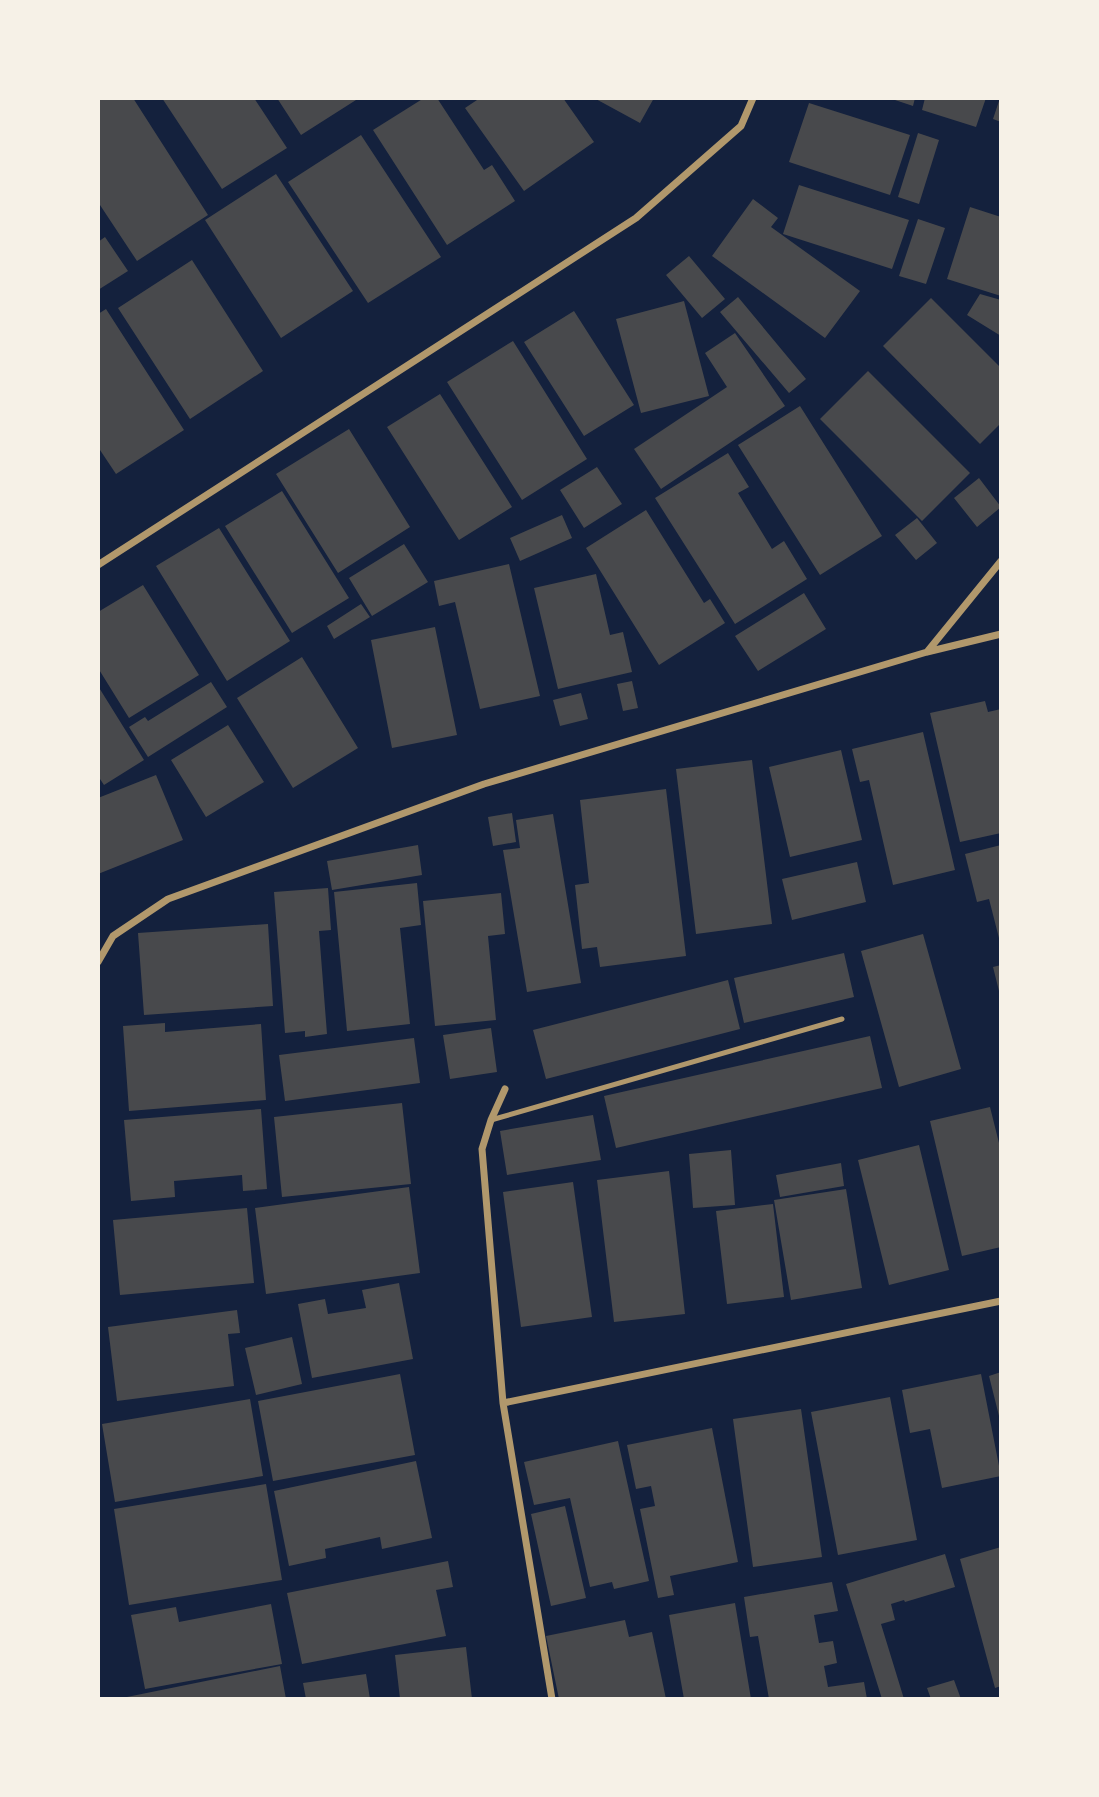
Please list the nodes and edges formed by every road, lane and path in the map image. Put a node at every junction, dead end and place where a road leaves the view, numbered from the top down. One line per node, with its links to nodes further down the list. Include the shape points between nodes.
1 (753, 98): 3 (street, via 741,126 636,218)
2 (1001, 561): 5 (street)
3 (98, 565)
4 (1001, 634): 5 (street)
5 (927, 652): 6 (street, via 484,784 168,899 113,936)
6 (98, 961)
7 (842, 1019): 9 (lane)
8 (505, 1089): 9 (street)
9 (491, 1120): 11 (street, via 481,1149)
10 (1001, 1301): 11 (street)
11 (503, 1403): 12 (street)
12 (552, 1699)

